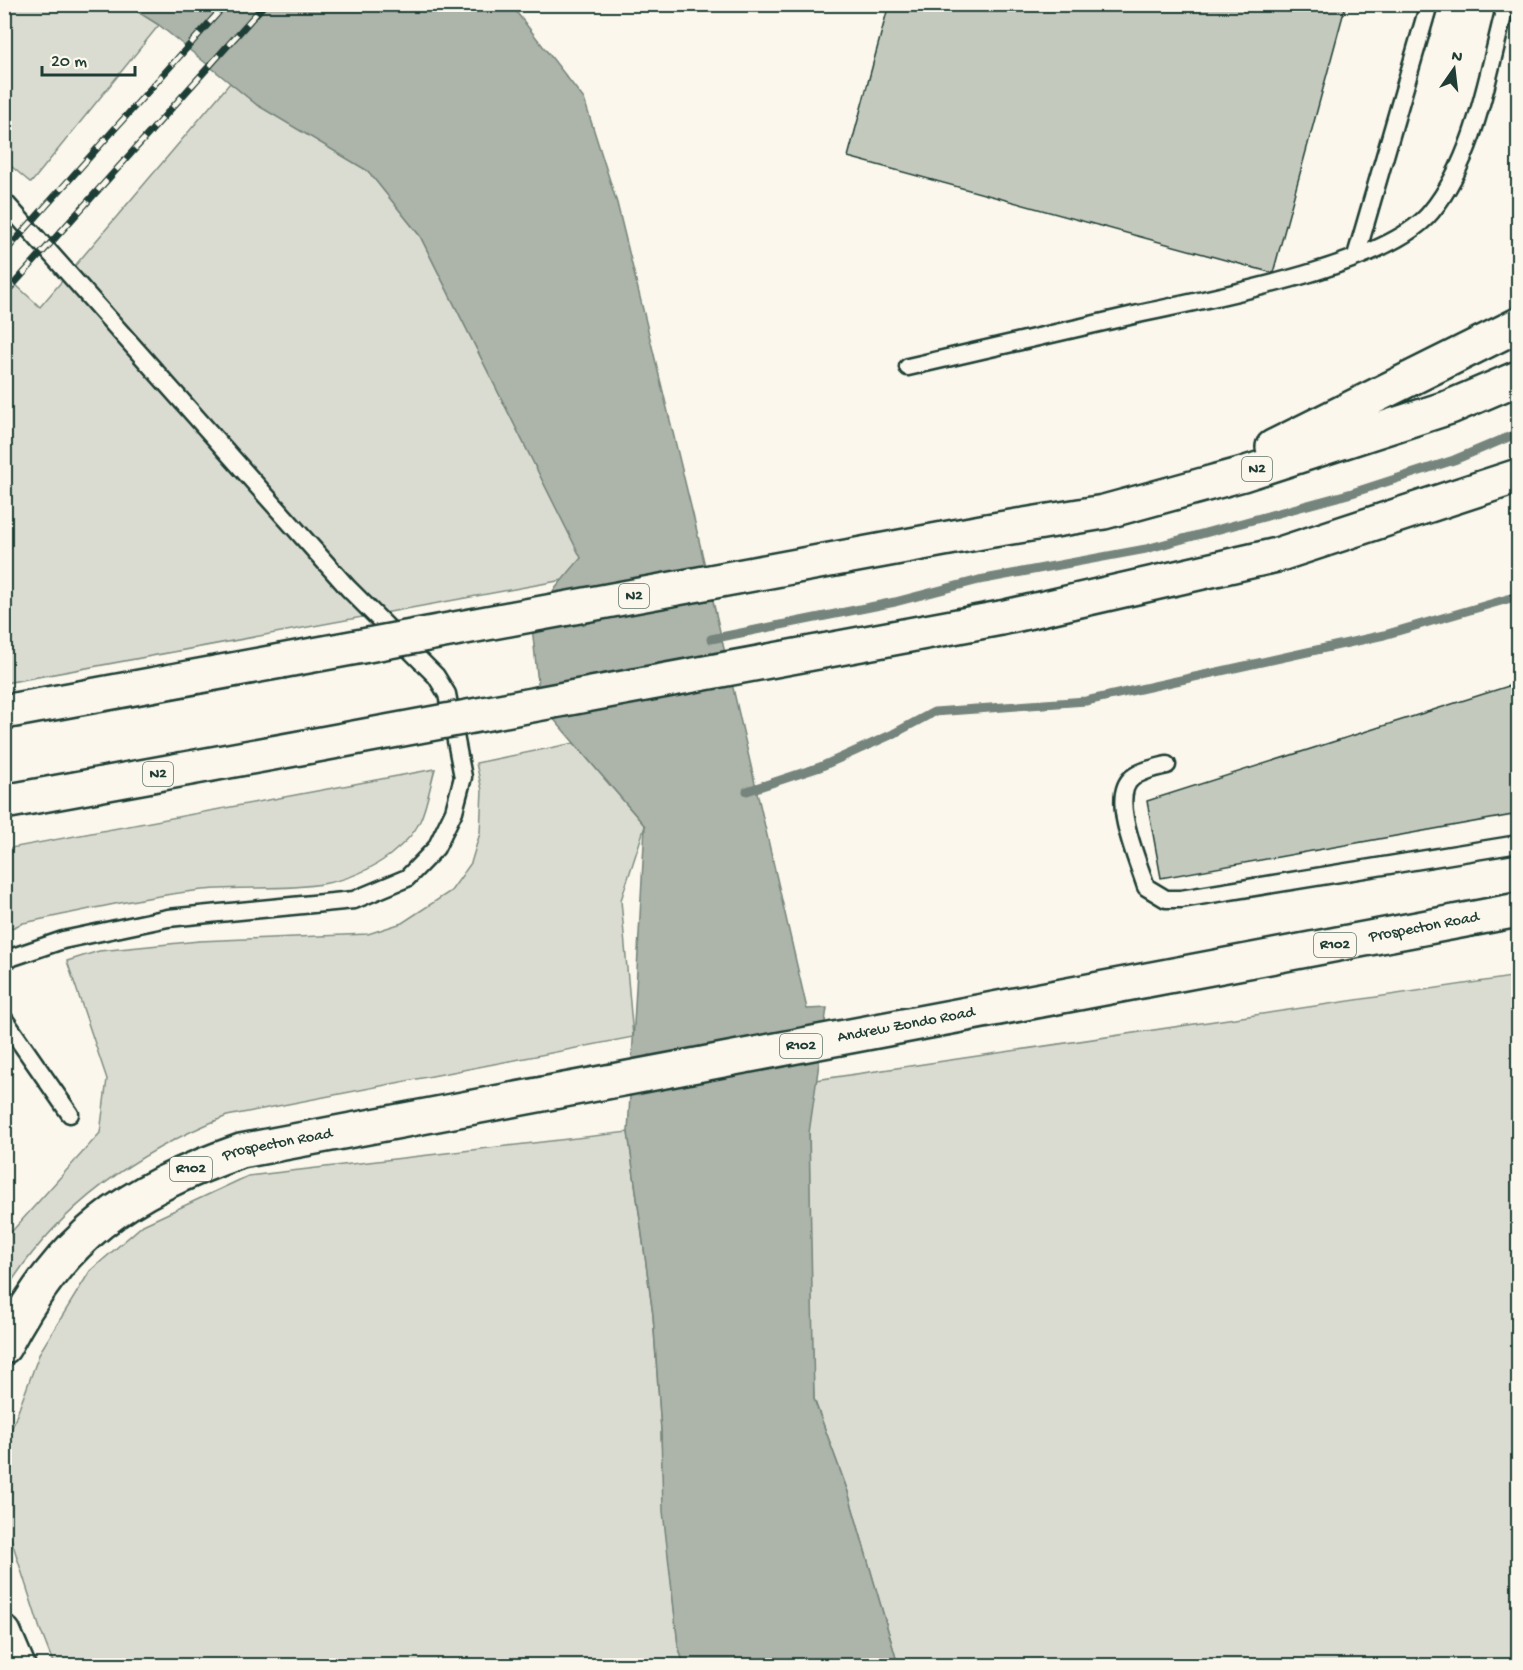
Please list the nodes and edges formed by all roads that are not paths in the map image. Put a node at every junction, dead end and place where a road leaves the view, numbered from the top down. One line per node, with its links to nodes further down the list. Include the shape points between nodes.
1 (1429, 4): 4 (lane)
2 (1506, 4): 4 (lane, via 1458,172 1430,215 1399,240)
3 (4, 201): 15 (lane, via 348,588 436,676 447,694 463,777 454,811 436,848 407,878 354,900 168,918 63,940)
4 (1356, 256): 6 (lane, via 1289,279)
5 (1518, 325): 8 (main road, via 1297,434 1264,452)
6 (908, 367)
7 (1518, 378): 8 (main road, N2, via 1450,407)
8 (1243, 474): 10 (main road, N2, bridge, via 1104,512)
9 (1518, 476): 12 (main road, N2, bridge, via 1277,555 1000,618)
10 (4, 712)
11 (1167, 765): 13 (lane, via 1130,779 1123,789 1122,808 1146,887 1166,899)
12 (4, 802)
13 (1518, 844)
14 (1518, 910): 16 (main road, Prospecton Road / R102)
15 (4, 960)
16 (1152, 980): 18 (main road, Andrew Zondo Road / R102)
17 (4, 1019): 19 (lane)
18 (449, 1111): 20 (main road, Prospecton Road / R102, via 241,1151 190,1169 141,1194 101,1220 58,1262)
19 (70, 1114)
20 (4, 1347)
21 (4, 1633): 22 (main road)
22 (18, 1665)

